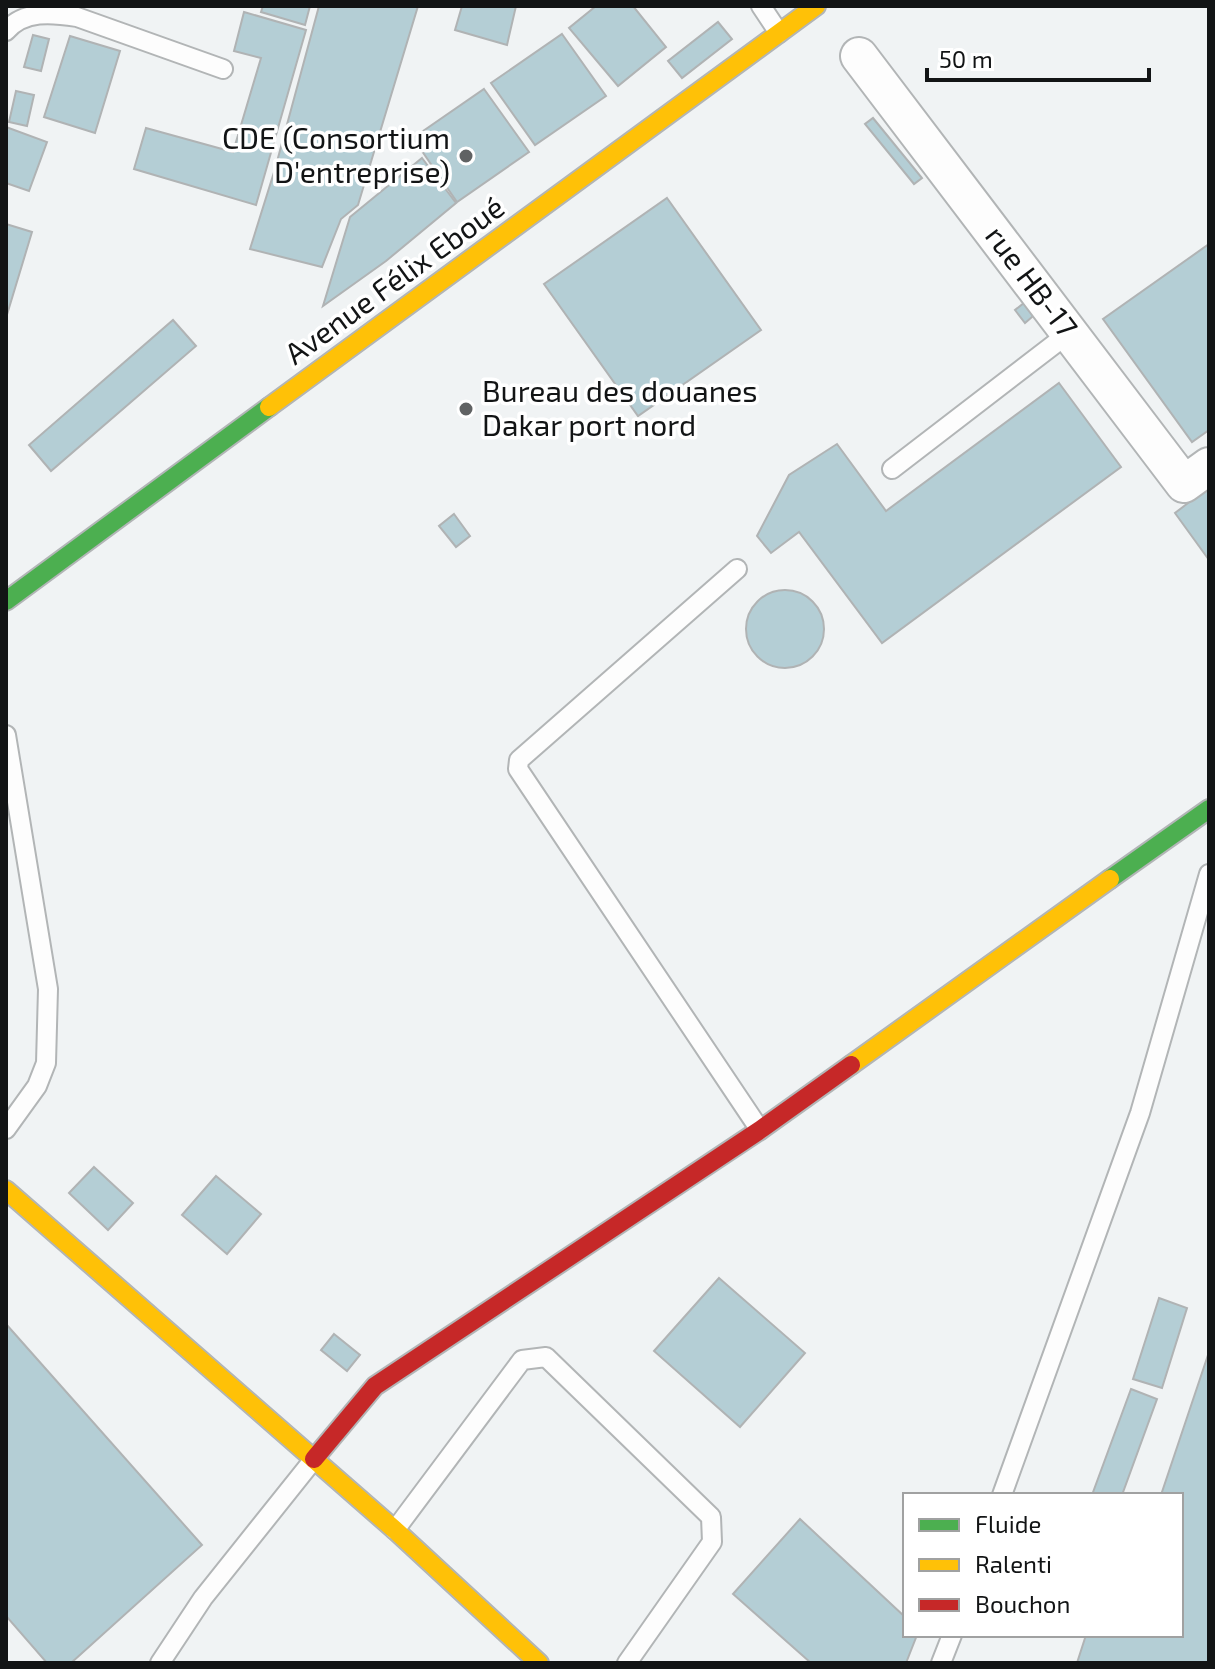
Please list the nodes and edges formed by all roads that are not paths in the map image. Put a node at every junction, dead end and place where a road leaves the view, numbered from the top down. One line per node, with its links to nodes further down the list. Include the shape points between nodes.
1 (761, 6): 4 (lane)
2 (816, 6): 4 (street, Avenue Félix Eboué)
3 (6, 31): 6 (lane, via 22,18 77,17)
4 (779, 33): 11 (street, Avenue Félix Eboué)
5 (859, 56): 7 (street, rue HB-17)
6 (223, 69)
7 (1069, 333): 8 (street, rue HB-17, via 1184,484); 9 (lane)
8 (1209, 466)
9 (892, 469)
10 (737, 569): 16 (lane, via 519,760 518,769)
11 (6, 601)
12 (6, 735): 15 (lane, via 48,989 48,1034 46,1063 37,1086)
13 (1209, 809): 16 (street)
14 (1209, 874): 19 (lane, via 1140,1113)
15 (6, 1129)
16 (760, 1130): 18 (street, via 375,1386)
17 (6, 1190): 18 (street)
18 (314, 1459): 20 (street); 22 (lane, via 203,1598)
19 (1003, 1493)
20 (395, 1530): 23 (street, via 515,1649); 24 (lane, via 522,1360 546,1357 711,1517 712,1542)
21 (951, 1637): 25 (lane)
22 (160, 1663)
23 (539, 1663)
24 (627, 1663)
25 (941, 1663)

